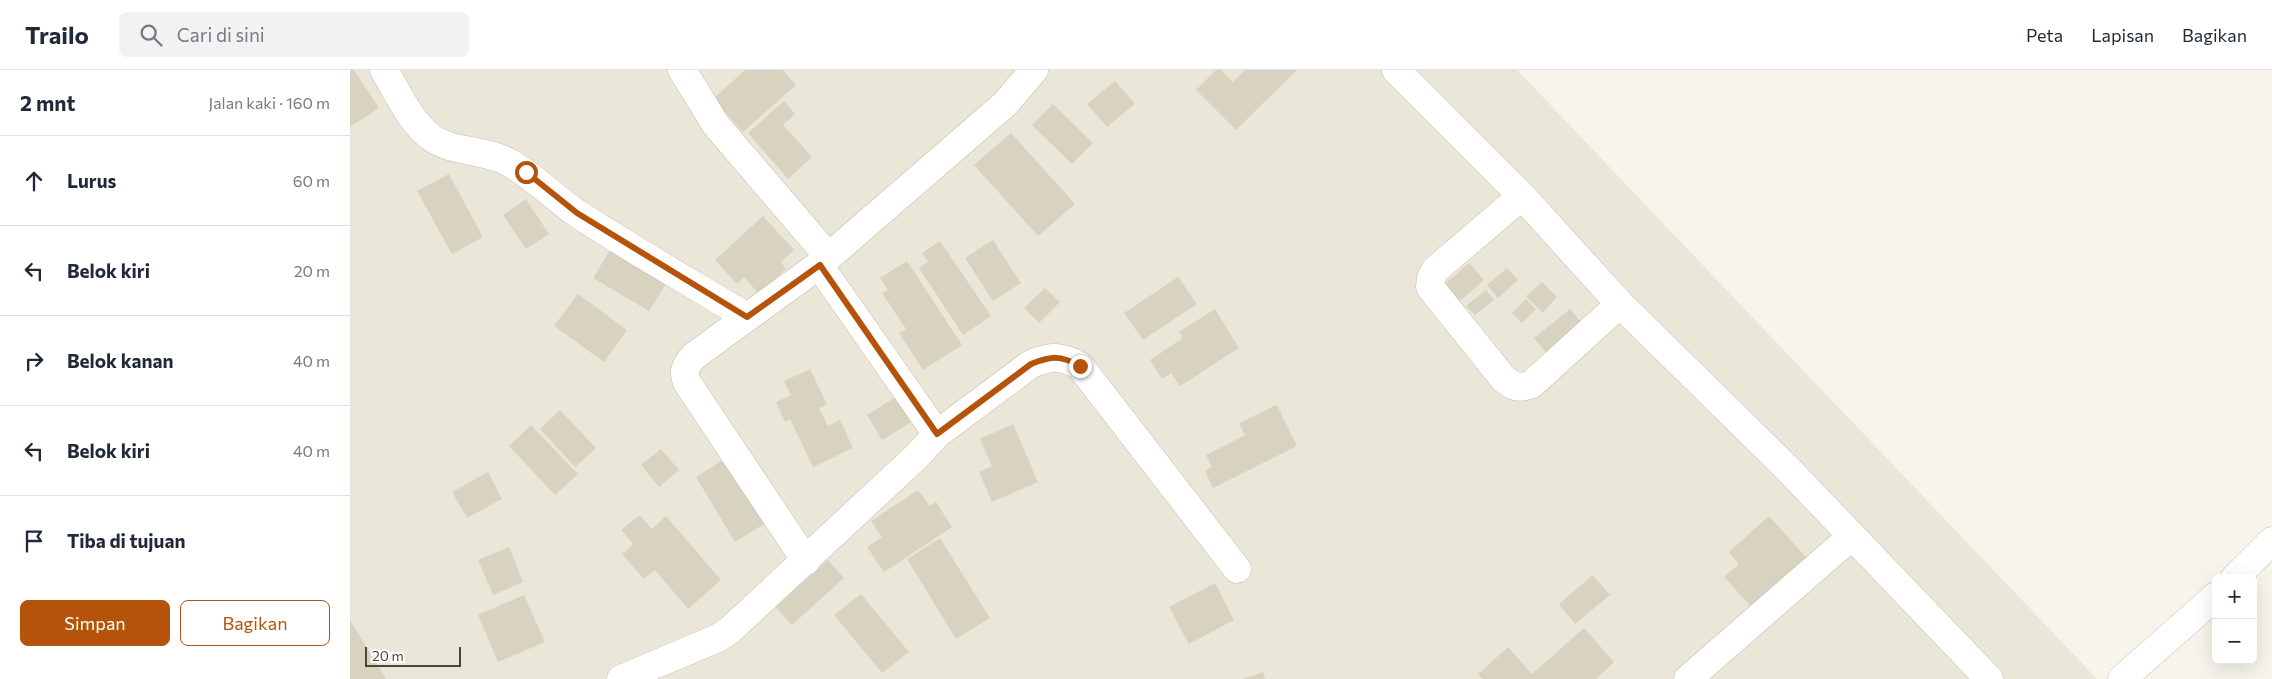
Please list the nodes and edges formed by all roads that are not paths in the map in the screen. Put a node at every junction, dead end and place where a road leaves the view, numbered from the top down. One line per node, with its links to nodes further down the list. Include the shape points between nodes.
1 (384, 70): 8 (street, via 416,123 433,139 487,153 526,172 577,213)
2 (682, 70): 6 (street, via 716,125)
3 (1034, 70): 6 (street, via 1005,104)
4 (1396, 70): 5 (street)
5 (1522, 196): 7 (street); 7 (street, via 1435,270 1430,287 1503,378 1513,386 1532,384)
6 (824, 261): 8 (street); 9 (street)
7 (1620, 304): 10 (street)
8 (747, 317): 12 (street, via 694,356 686,364 684,376)
9 (937, 434): 12 (street); 13 (street, via 1031,364 1047,358 1064,358 1080,366)
10 (1852, 536): 17 (street); 18 (street)
11 (2272, 540): 14 (street)
12 (806, 561): 16 (street, via 718,638)
13 (1237, 568)
14 (2239, 574)
15 (2212, 600): 19 (street)
16 (621, 679)
17 (1688, 679)
18 (1988, 679)
19 (2122, 679)

